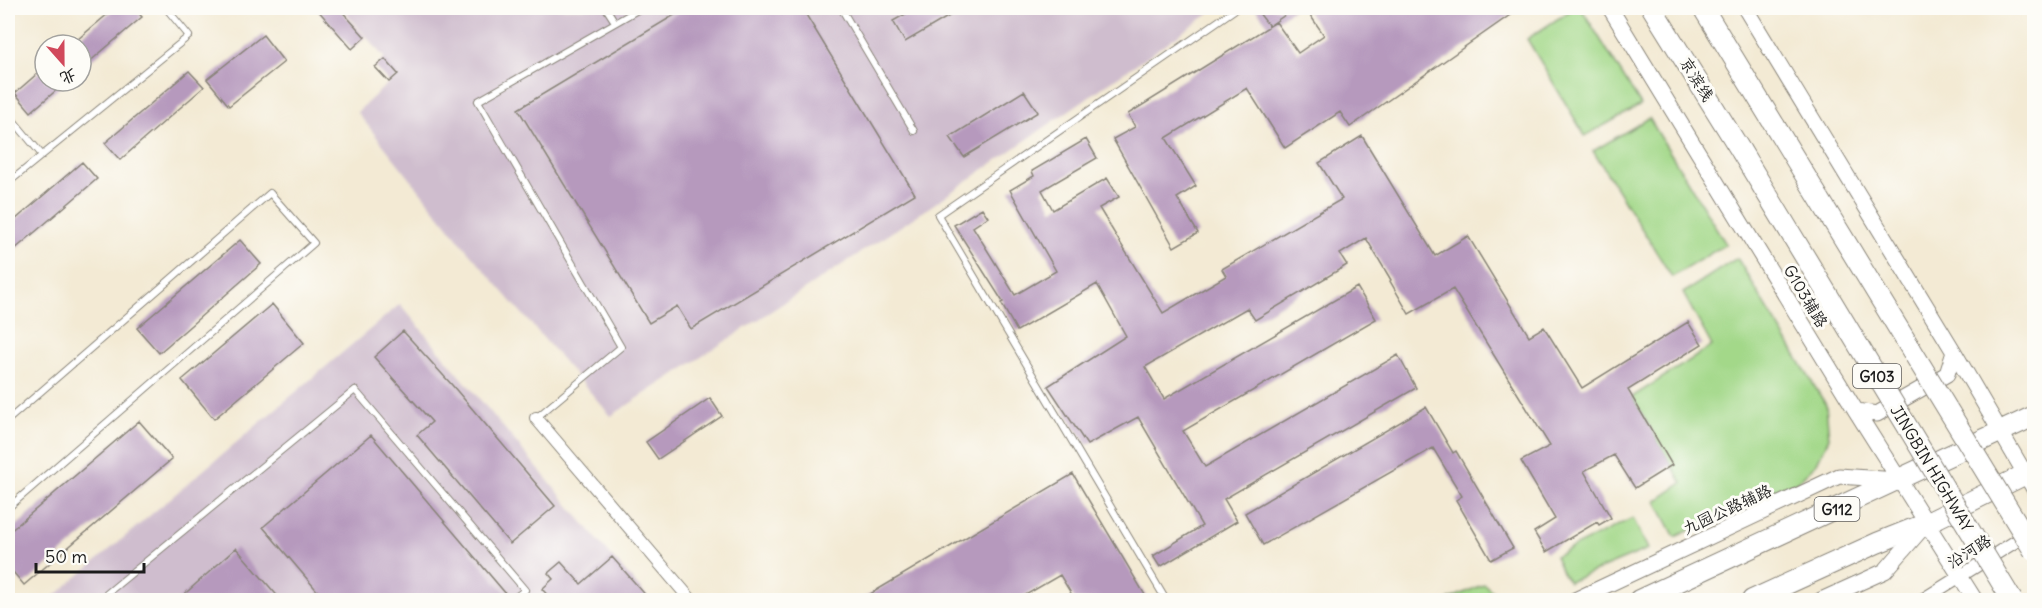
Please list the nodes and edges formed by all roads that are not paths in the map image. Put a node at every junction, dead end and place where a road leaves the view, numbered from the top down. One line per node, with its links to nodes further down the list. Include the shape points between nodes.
1 (166, 8): 14 (lane, via 189,36)
2 (606, 8): 10 (lane)
3 (640, 8): 10 (lane)
4 (841, 8): 12 (lane)
5 (1237, 8): 32 (lane, via 938,215)
6 (1610, 8): 17 (street, G103辅路)
7 (1652, 8): 13 (highway, 京滨线 / G103)
8 (1703, 8): 27 (highway, G103, bridge)
9 (1745, 8): 16 (street)
10 (615, 22): 19 (lane, via 478,101 621,347)
11 (8, 114): 14 (lane)
12 (914, 131)
13 (1741, 151): 39 (highway, JINGBIN HIGHWAY / G103, bridge)
14 (42, 155): 15 (lane)
15 (8, 183)
16 (1954, 352): 17 (street, via 1947,375 1877,414); 21 (street)
17 (1856, 411): 23 (street, G103辅路)
18 (2034, 416): 21 (highway, G112)
19 (536, 418): 31 (street)
20 (8, 420): 24 (lane, via 270,193 314,243)
21 (2001, 432): 22 (street); 23 (highway, G112)
22 (2031, 478): 25 (highway)
23 (1900, 481): 25 (street, G103辅路); 33 (street, 九园公路辅路, via 1839,476); 34 (highway, G112)
24 (8, 508)
25 (1927, 523): 28 (street, G103辅路); 35 (highway); 36 (street, via 1885,571)
26 (2034, 530): 28 (street, 沿河路)
27 (2034, 551)
28 (1960, 576): 37 (street, 沿河路); 38 (street, G103辅路)
29 (99, 600): 30 (lane, via 355,390 525,590)
30 (512, 600)
31 (691, 600)
32 (1166, 600)
33 (1575, 600)
34 (1639, 600)
35 (1752, 600)
36 (1821, 600)
37 (1922, 600)
38 (1975, 600)
39 (2012, 600)

